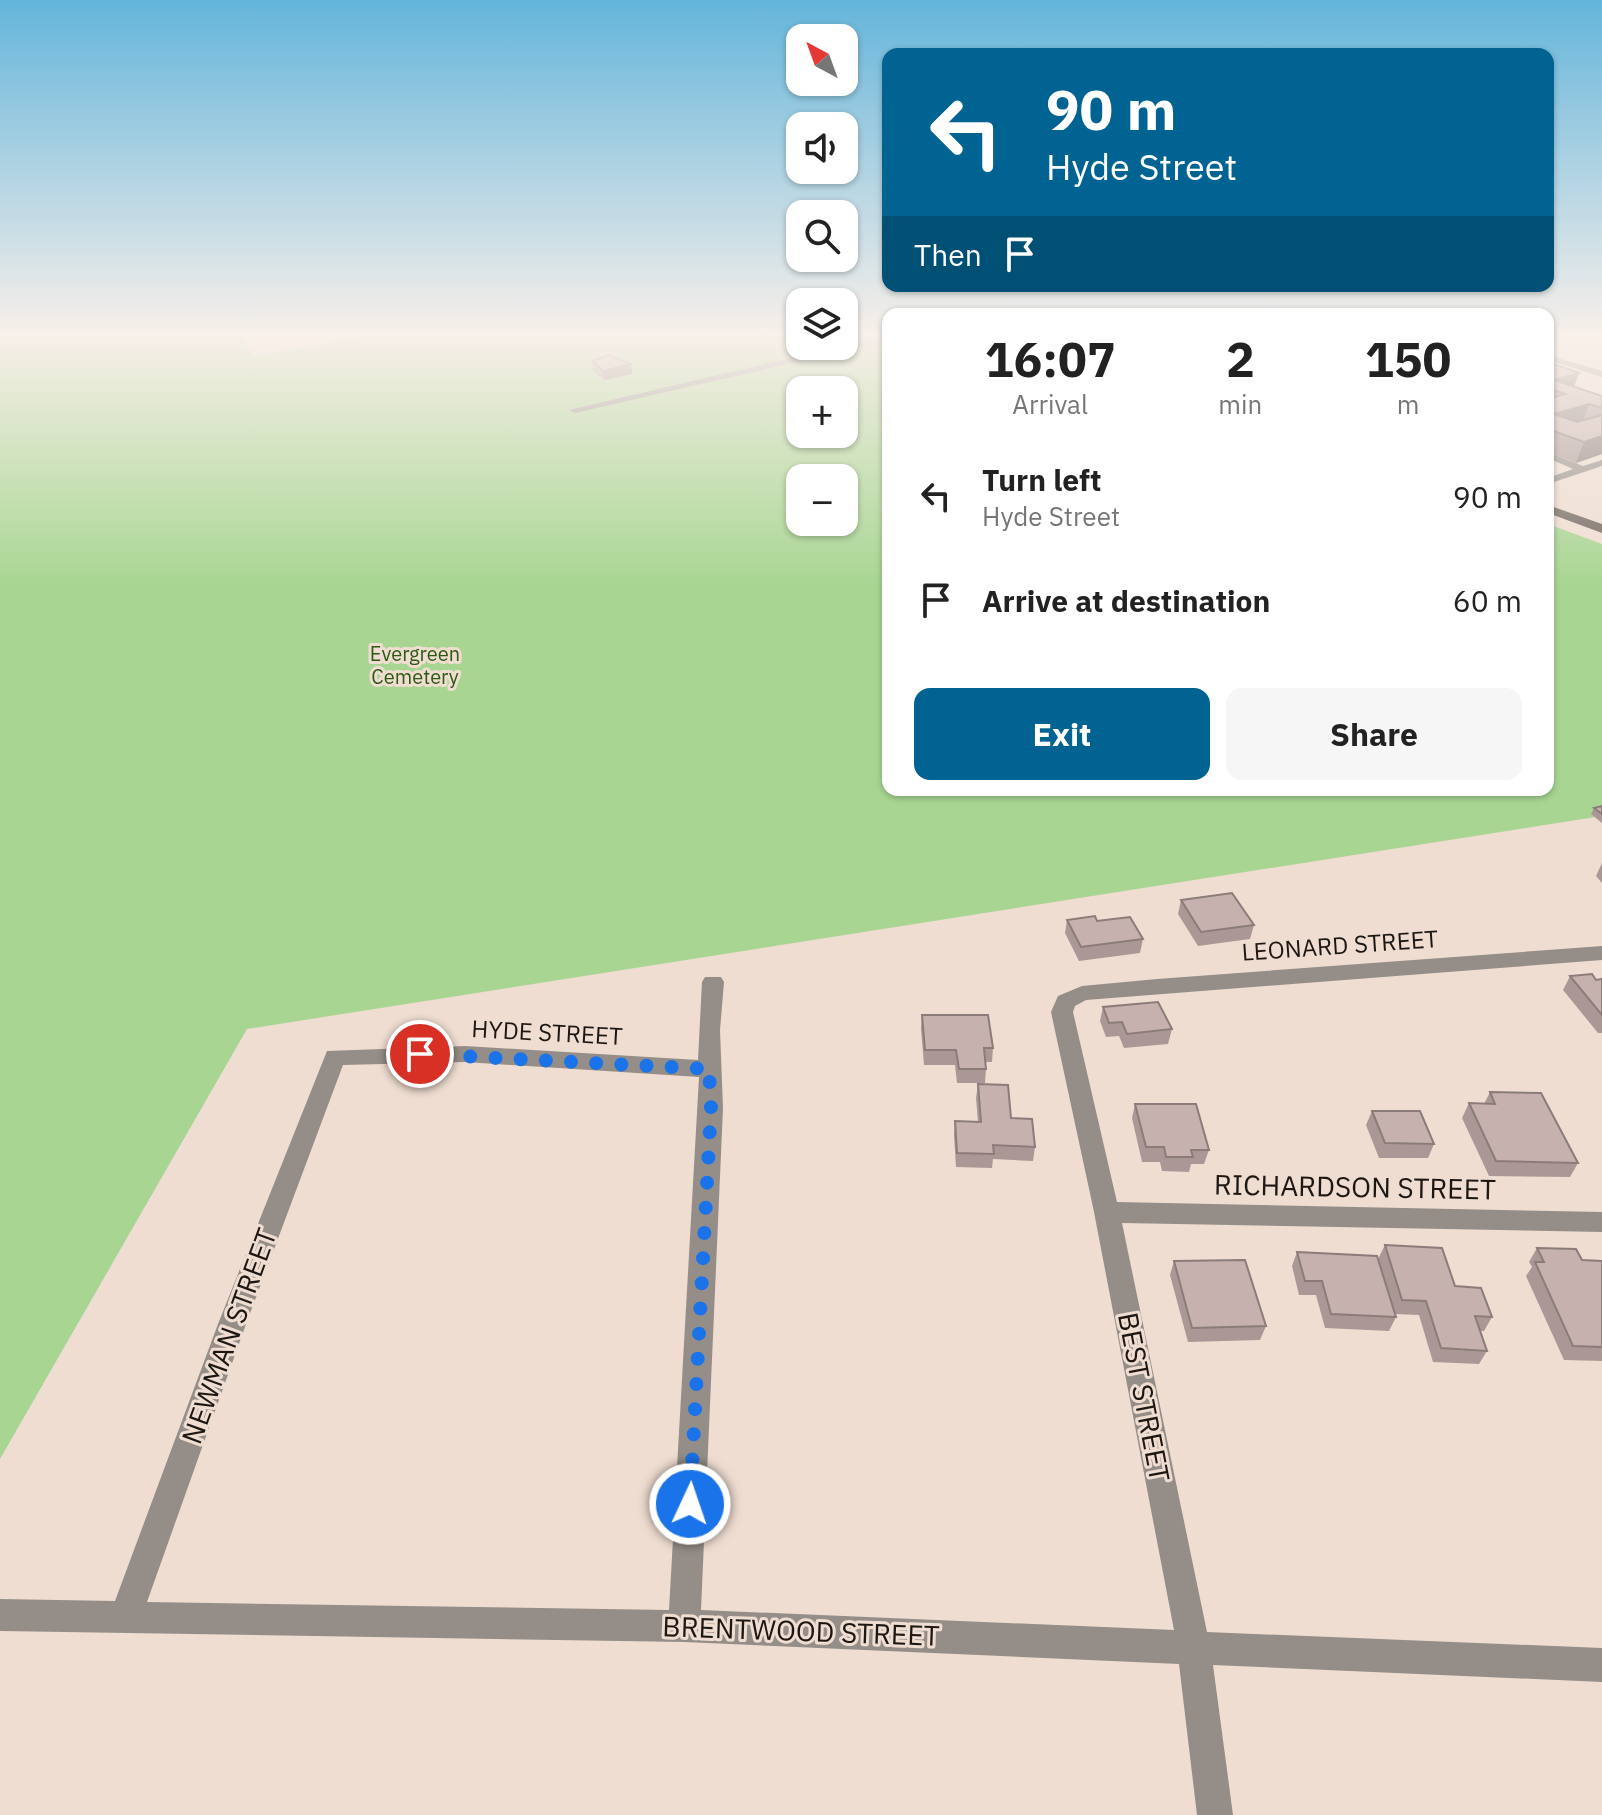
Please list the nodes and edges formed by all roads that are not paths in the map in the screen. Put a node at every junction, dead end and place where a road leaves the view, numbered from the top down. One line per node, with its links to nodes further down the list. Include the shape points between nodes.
1 (1554, 458): 3 (lane)
2 (1602, 463): 3 (lane)
3 (1581, 469): 4 (lane)
4 (1554, 479)
5 (1554, 511): 6 (main road)
6 (1602, 529)
7 (1602, 953): 9 (street, LEONARD STREET)
8 (713, 982): 11 (street)
9 (1082, 993): 12 (street, BEST STREET, via 1066,1001 1062,1012)
10 (335, 1057): 11 (street, HYDE STREET, via 465,1054); 15 (street, NEWMAN STREET)
11 (709, 1069): 16 (street)
12 (1107, 1212): 13 (street, RICHARDSON STREET); 17 (street, BEST STREET)
13 (1602, 1222)
14 (0, 1615): 15 (street, BRENTWOOD STREET)
15 (126, 1616): 16 (street, BRENTWOOD STREET)
16 (684, 1626): 17 (street, BRENTWOOD STREET)
17 (1194, 1647): 18 (street, BRENTWOOD STREET); 19 (street, BEST STREET)
18 (1602, 1665)
19 (1215, 1815)

